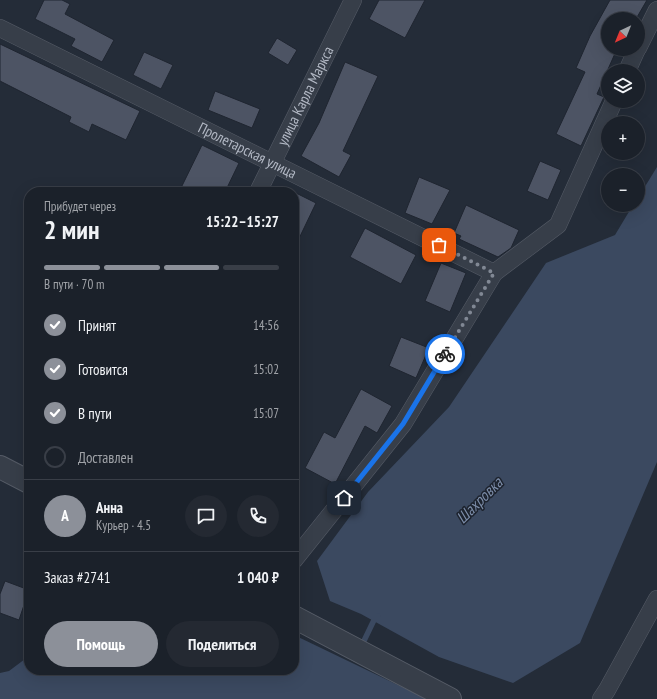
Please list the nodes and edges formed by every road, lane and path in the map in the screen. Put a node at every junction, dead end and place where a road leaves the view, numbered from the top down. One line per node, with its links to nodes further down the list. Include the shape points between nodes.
1 (353, 0): 6 (street, улица Карла Маркса)
2 (657, 10): 4 (street)
3 (0, 28): 6 (street, Пролетарская улица)
4 (645, 34)
5 (611, 108): 8 (street, via 558,226)
6 (273, 162): 7 (street, улица Карла Маркса); 8 (street, Пролетарская улица)
7 (260, 187)
8 (494, 273): 11 (street, via 403,424)
9 (0, 467): 10 (street)
10 (24, 479)
11 (299, 554)
12 (657, 599): 15 (street)
13 (299, 620): 14 (street)
14 (450, 699)
15 (601, 699)

